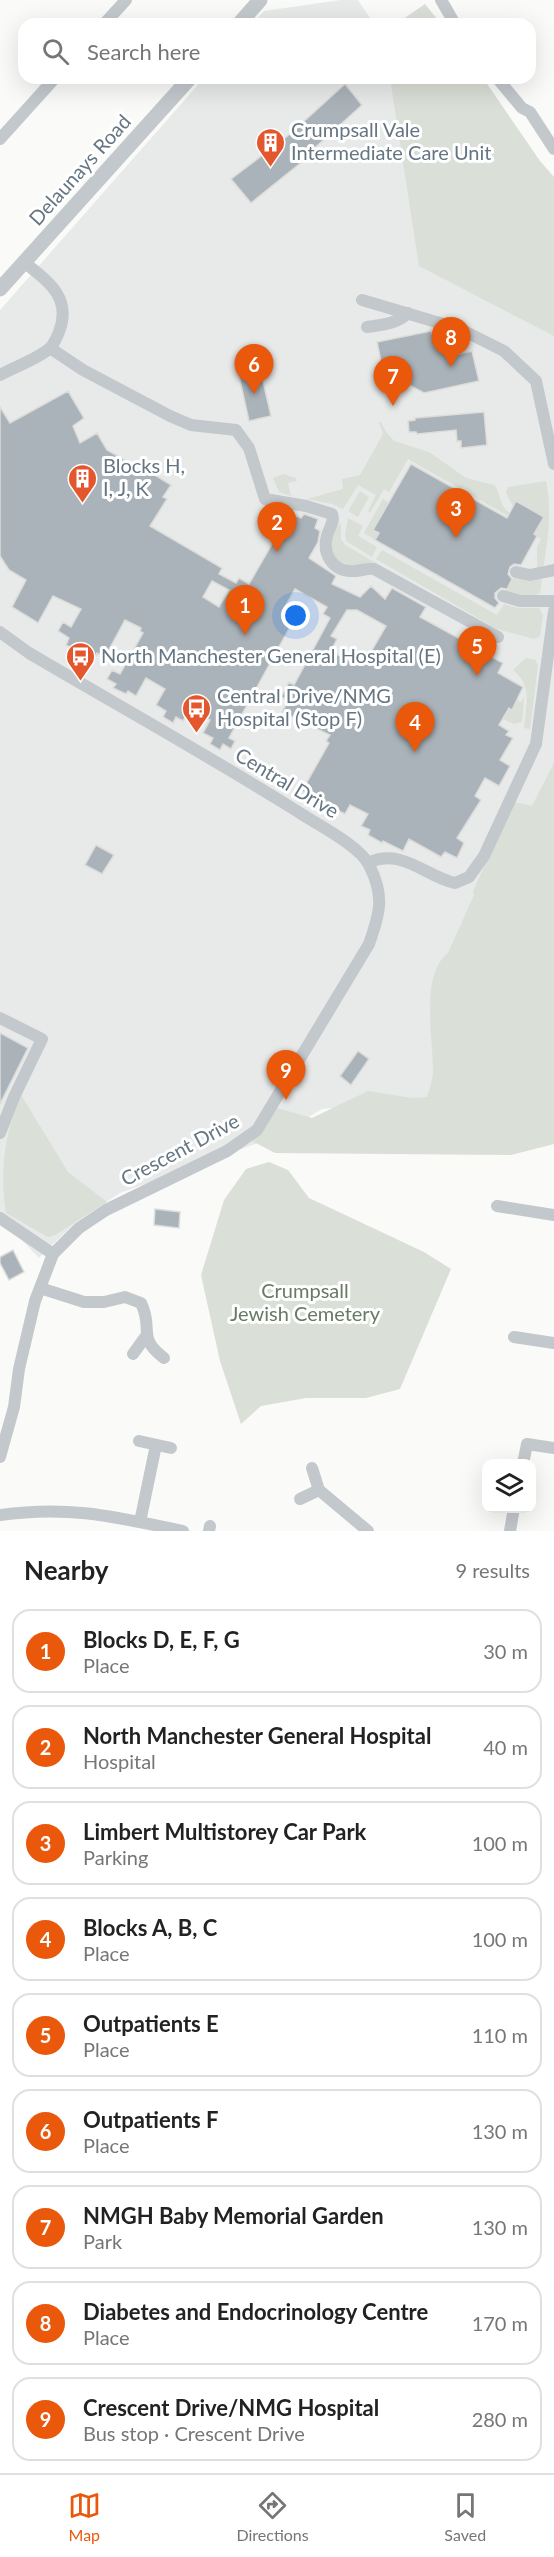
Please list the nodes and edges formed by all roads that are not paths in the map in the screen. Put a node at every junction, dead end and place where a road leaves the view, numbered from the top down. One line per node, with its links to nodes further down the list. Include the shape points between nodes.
1 (126, 0): 4 (street)
2 (260, 0): 5 (street)
3 (441, 0): 6 (street)
4 (110, 18)
5 (244, 18)
6 (452, 18)
7 (50, 84): 10 (street)
8 (185, 84): 12 (street, Delaunays Road)
9 (502, 84): 11 (street, via 530,112)
10 (0, 139)
11 (554, 149)
12 (26, 263): 13 (street, Delaunays Road); 17 (street, via 53,285 62,302 62,326)
13 (0, 289)
14 (362, 300): 15 (street)
15 (408, 313): 16 (street, via 389,324); 19 (street, via 460,329 504,351 536,381)
16 (367, 327)
17 (50, 348): 18 (street); 26 (street, via 170,416 191,425 236,430 249,448 265,500 331,512 334,520 325,543 326,554 334,565 352,572 374,569)
18 (0, 375)
19 (554, 464)
20 (554, 570): 21 (street, via 530,575)
21 (516, 572)
22 (503, 596): 23 (street, via 520,601)
23 (554, 601)
24 (554, 611): 27 (street, via 536,744 476,870 455,883 400,858 378,858)
25 (0, 632): 27 (street, Central Drive, via 282,802 347,843)
26 (498, 637)
27 (369, 863): 33 (street, Crescent Drive, via 380,913 369,944 257,1130 227,1151 106,1210 79,1228)
28 (0, 1018): 29 (street, via 42,1039)
29 (0, 1133)
30 (497, 1206): 31 (street)
31 (554, 1215)
32 (0, 1218): 33 (street)
33 (53, 1254): 34 (street)
34 (40, 1288): 35 (street, via 84,1302 124,1297 141,1303 147,1315); 42 (street)
35 (146, 1336): 38 (street); 39 (street, via 153,1350)
36 (514, 1337): 37 (street)
37 (554, 1343)
38 (133, 1353)
39 (164, 1358)
40 (139, 1441): 41 (street)
41 (156, 1445): 43 (street); 51 (street)
42 (1, 1448)
43 (171, 1448)
44 (554, 1448): 45 (street, via 521,1443)
45 (523, 1459)
46 (312, 1468): 47 (street)
47 (319, 1490): 48 (street); 53 (street)
48 (300, 1499)
49 (513, 1513): 54 (street)
50 (0, 1515): 51 (street, via 62,1510)
51 (140, 1522): 52 (street)
52 (183, 1531)
53 (368, 1531)
54 (510, 1531)

